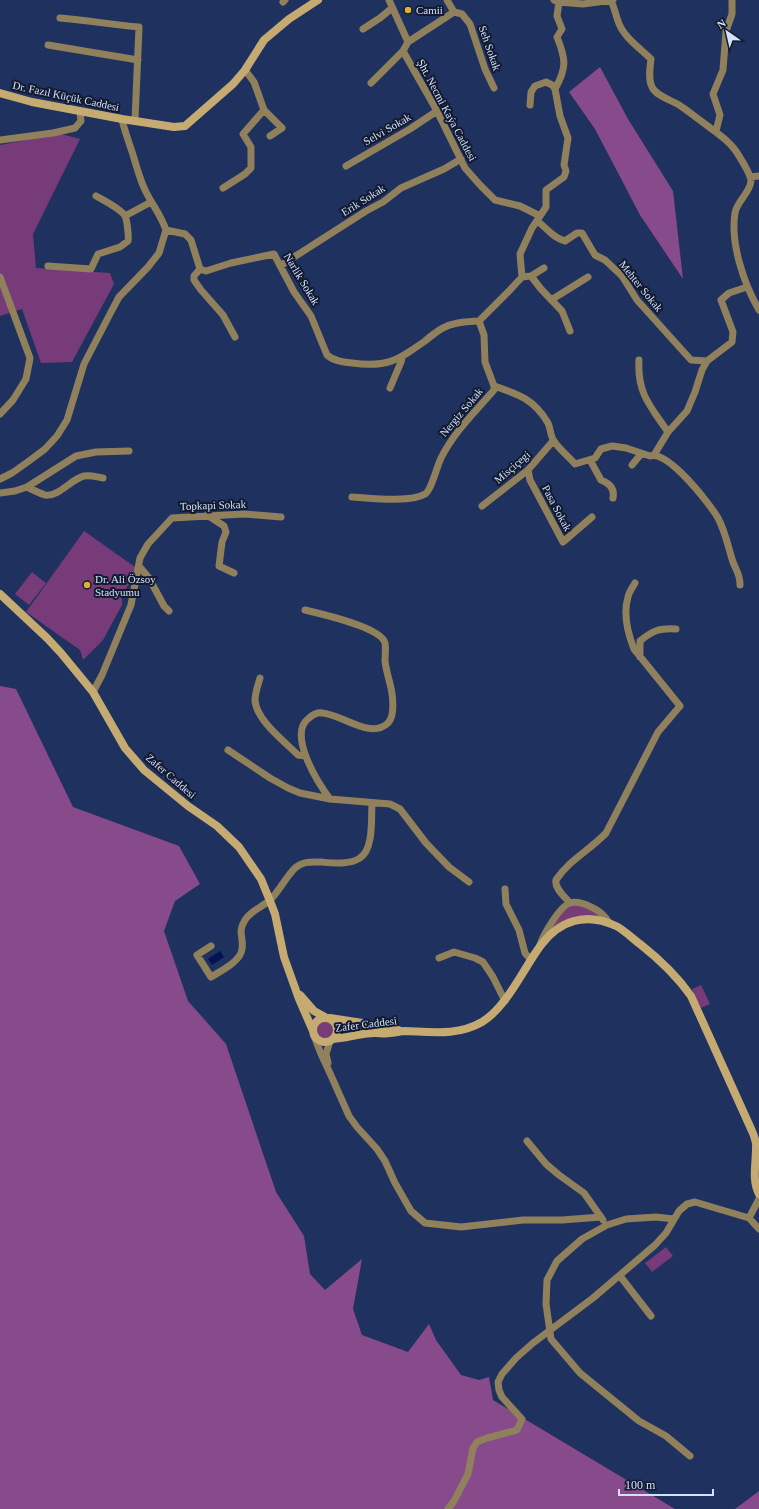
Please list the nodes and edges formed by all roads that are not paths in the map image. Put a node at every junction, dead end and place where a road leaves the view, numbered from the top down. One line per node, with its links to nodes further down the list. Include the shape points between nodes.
1 (389, 0): 7 (street)
2 (447, 0): 8 (street, Seh Sokak)
3 (612, 0): 6 (street, via 583,4); 25 (street, via 618,22 630,39 651,59 651,86 656,92)
4 (732, 0): 25 (street, via 723,70 713,94 720,115)
5 (314, 1): 15 (street, Dr. Fazıl Küçük Caddesi, via 264,40)
6 (557, 1): 18 (street, via 557,16 562,29 557,37 565,68)
7 (392, 8): 10 (street); 11 (street)
8 (454, 12): 11 (street); 17 (street, Seh Sokak, via 462,14 470,24)
9 (60, 18): 14 (street, via 139,27)
10 (362, 29)
11 (408, 42): 13 (street)
12 (48, 45): 14 (street)
13 (402, 51): 16 (street); 22 (street, Şht. Necmi Kaýa Caddesi)
14 (138, 60): 24 (street)
15 (245, 70): 21 (street, via 254,82); 24 (street, Dr. Fazıl Küçük Caddesi, via 233,84 185,126 174,127)
16 (372, 83)
17 (494, 88)
18 (555, 89): 20 (street, via 546,82 535,86 531,92); 36 (street, via 560,116 568,138 564,165 566,171 564,177 546,190 546,207)
19 (0, 93): 23 (street, Dr. Fazıl Küçük Caddesi)
20 (530, 105)
21 (264, 110): 26 (street, via 282,128); 32 (street, via 243,134 251,147 251,168)
22 (437, 111): 28 (street, Şht. Necmi Kaýa Caddesi); 29 (street, Selvi Sokak)
23 (80, 112): 24 (street, Dr. Fazıl Küçük Caddesi); 27 (street, via 81,121 76,128)
24 (129, 120): 34 (street, via 124,130 136,170)
25 (716, 131): 31 (street, via 739,154)
26 (270, 136)
27 (0, 140)
28 (461, 159): 36 (street, Şht. Necmi Kaýa Caddesi, via 495,200 520,206); 40 (street, Erik Sokak, via 401,188 383,202)
29 (346, 166)
30 (759, 176): 31 (street)
31 (750, 177): 47 (street, via 749,186 737,206 734,220 738,255)
32 (222, 188)
33 (96, 196): 35 (street)
34 (151, 202): 35 (street); 37 (street)
35 (125, 216): 39 (street, via 128,241 120,247 98,254 91,269)
36 (538, 219): 38 (street, Şht. Necmi Kaýa Caddesi, via 553,236 565,242); 45 (street, via 520,254)
37 (166, 230): 42 (street, via 185,234 191,240); 68 (street, via 159,253 119,298 111,312 84,364 66,420 57,436 28,462)
38 (582, 233): 55 (street, Mehter Sokak, via 595,255 605,260 622,276 637,300 691,360)
39 (48, 266)
40 (280, 266): 42 (street, Narlik Sokak, via 274,254 206,271); 53 (street, Narlik Sokak, via 311,316 331,359 379,365)
41 (544, 268): 43 (street)
42 (200, 269): 52 (street, via 194,280 223,315)
43 (531, 276): 45 (street); 48 (street)
44 (0, 277): 58 (street, via 30,358 26,379 13,400)
45 (522, 277): 50 (street)
46 (588, 277): 48 (street)
47 (747, 287): 49 (street); 55 (street, via 729,293 721,300 731,325 733,339)
48 (551, 300): 51 (street, via 562,311)
49 (759, 310)
50 (481, 320): 53 (street, Narlik Sokak, via 461,322 442,328); 56 (street, via 485,362)
51 (570, 331)
52 (235, 337)
53 (402, 358): 57 (street)
54 (639, 360): 59 (street, via 642,392)
55 (707, 361): 59 (street, via 687,411)
56 (494, 386): 60 (street, via 520,395 539,410 549,425); 71 (street, Nergiz Sokak, via 494,390 449,442 428,492 414,498)
57 (390, 388)
58 (0, 414)
59 (668, 432): 63 (street)
60 (553, 441): 64 (street, via 575,464); 66 (street, Misçiçegi)
61 (129, 451): 69 (street, via 96,452 76,456)
62 (641, 454): 63 (street); 64 (street, via 612,446 601,449 595,458); 65 (street)
63 (654, 455): 80 (street, via 669,462 683,475 719,519 740,576)
64 (590, 460): 72 (street, via 600,480 608,482 613,489)
65 (632, 465)
66 (528, 470): 73 (street, Misçiçegi); 76 (street, Pasa Sokak, via 530,480 563,542)
67 (103, 478): 69 (street, via 92,476 76,479 51,495)
68 (0, 479)
69 (28, 487): 70 (street, via 15,492)
70 (0, 493)
71 (352, 497)
72 (613, 498)
73 (482, 506)
74 (206, 515): 75 (street, Topkapi Sokak, via 244,514); 77 (street, Topkapi Sokak, via 172,518 148,544 140,558); 78 (street, via 224,526 226,532 219,566)
75 (281, 517)
76 (592, 517)
77 (139, 566): 83 (street); 87 (street, Topkapi Sokak, via 131,605)
78 (234, 573)
79 (635, 583): 85 (street, via 628,596 627,622 630,640)
80 (740, 585)
81 (0, 594): 87 (street, Zafer Caddesi, via 47,638)
82 (306, 610): 89 (street, via 356,624 382,638 385,643 392,691 392,716 381,728 366,729 321,712 312,715 304,722 301,730)
83 (169, 611)
84 (676, 629): 85 (street, via 663,628 640,641)
85 (640, 657): 95 (street, via 680,706 658,732 606,833 568,864 556,880 555,883)
86 (260, 678): 89 (street, via 255,699 258,711 264,721 298,754)
87 (93, 692): 94 (street, Zafer Caddesi, via 125,748 144,770 217,826 239,847 261,879)
88 (228, 750): 90 (street, via 288,788 310,796)
89 (305, 756): 90 (street)
90 (330, 799): 91 (street)
91 (372, 803): 92 (street, via 390,804 400,808 431,848 449,867); 94 (street, via 370,838 366,852 360,858 333,863 303,863 286,878)
92 (469, 882)
93 (505, 889): 100 (street, via 506,904 517,925 525,953)
94 (270, 901): 97 (street, via 246,918 240,930 242,950 238,957 211,977 197,955); 101 (street, Zafer Caddesi, via 284,957)
95 (570, 903): 96 (street, via 581,903 593,908 606,916); 98 (street, via 545,933)
96 (609, 923): 98 (street, via 591,919 572,921 553,932); 109 (street, via 624,931 654,955 691,996 756,1142 756,1187)
97 (211, 946)
98 (538, 949): 100 (street)
99 (439, 958): 102 (street, via 454,952 483,962)
100 (531, 960): 102 (street)
101 (296, 989): 103 (street, Zafer Caddesi, via 311,1008); 105 (street, Zafer Caddesi)
102 (505, 1000): 104 (street, via 482,1022 466,1029 444,1033)
103 (328, 1018): 104 (street, Zafer Caddesi); 105 (street, Zafer Caddesi, via 316,1021 313,1026); 106 (street, Zafer Caddesi, via 334,1021 337,1027)
104 (403, 1031): 106 (street, Zafer Caddesi)
105 (314, 1034): 106 (street, Zafer Caddesi, via 322,1042); 107 (street, Zafer Caddesi)
106 (332, 1040): 107 (street, Zafer Caddesi, via 326,1054)
107 (329, 1071): 111 (street, via 349,1116 385,1161 411,1211 425,1223 461,1227 524,1220)
108 (527, 1141): 111 (street, via 546,1164 584,1193)
109 (759, 1194)
110 (759, 1199): 112 (street)
111 (601, 1217): 114 (street)
112 (749, 1218): 113 (street, via 695,1202 687,1204); 115 (street)
113 (674, 1219): 114 (street, via 626,1219); 116 (street, via 655,1245)
114 (607, 1225): 118 (street, via 582,1239 558,1261 547,1280 546,1304)
115 (759, 1229)
116 (620, 1276): 117 (street); 118 (street)
117 (651, 1316)
118 (550, 1329): 119 (street, via 551,1339 580,1373 639,1421 666,1436); 120 (street, via 516,1358 498,1382 502,1397 522,1419 520,1425 517,1430 477,1442 473,1448 468,1474)
119 (690, 1456)
120 (448, 1509)

